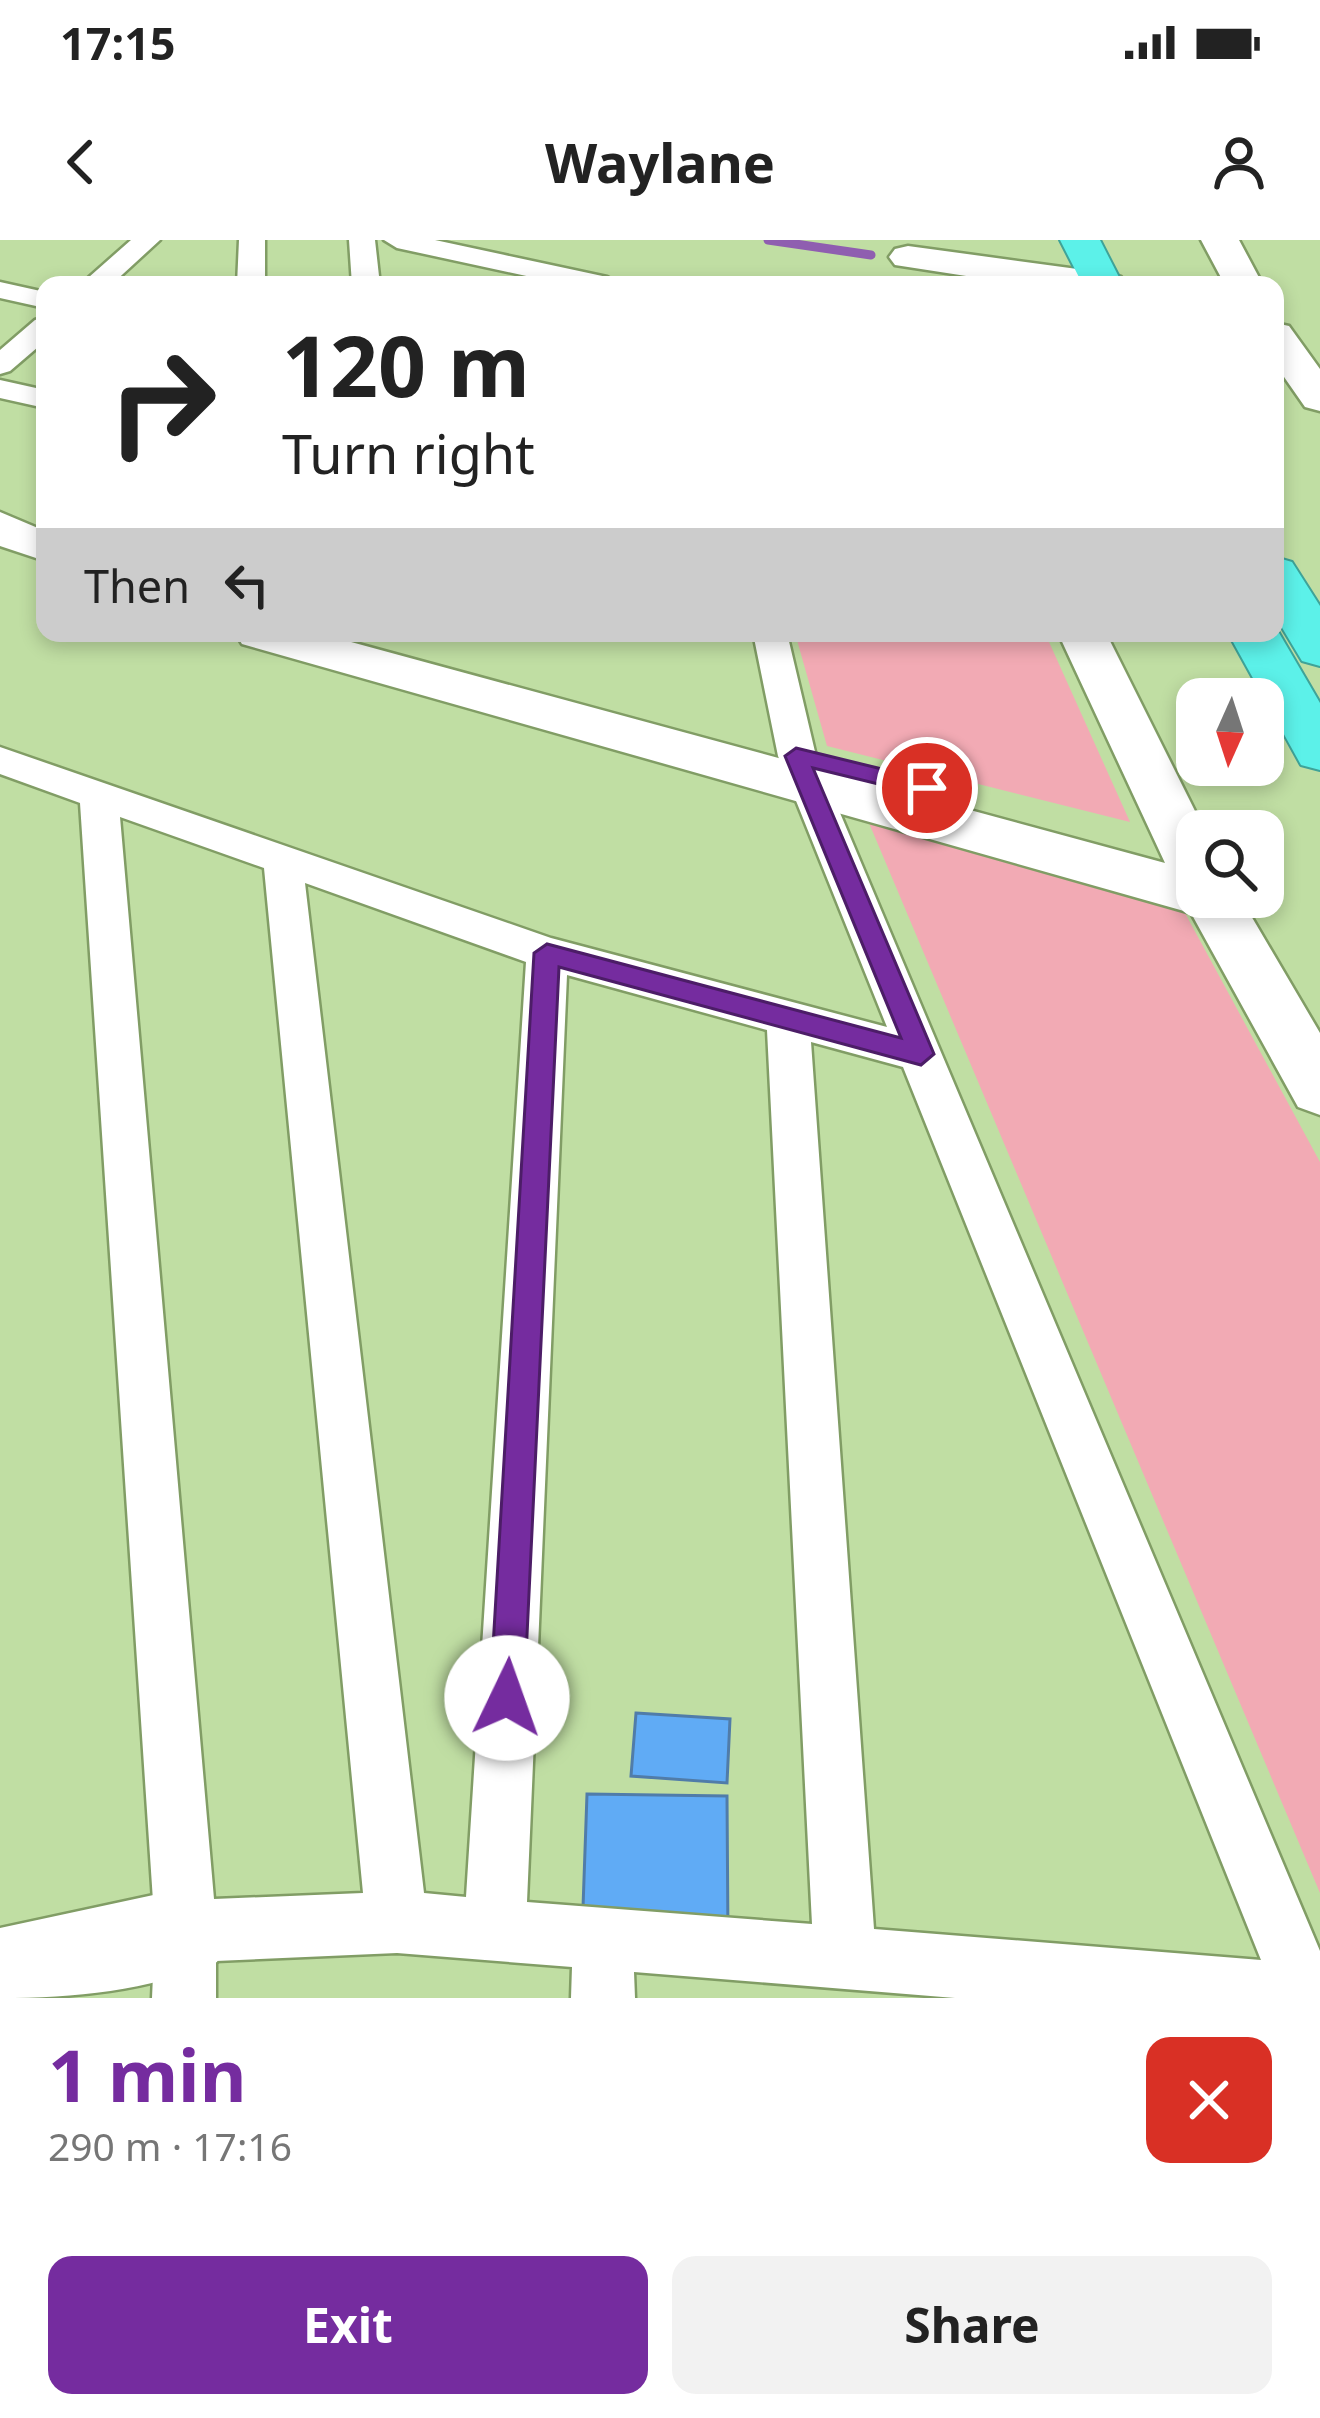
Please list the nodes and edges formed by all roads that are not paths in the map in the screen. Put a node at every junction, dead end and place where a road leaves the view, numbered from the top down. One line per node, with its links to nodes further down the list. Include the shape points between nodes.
1 (147, 240): 9 (street)
2 (252, 240): 11 (street)
3 (362, 240): 12 (street)
4 (397, 240): 10 (street)
5 (1036, 240): 14 (highway)
6 (1080, 240): 15 (highway)
7 (1220, 240): 16 (street)
8 (910, 261): 13 (street)
9 (120, 273)
10 (508, 274)
11 (251, 276)
12 (366, 276)
13 (1020, 276)
14 (1054, 276)
15 (1099, 276)
16 (1239, 276)
17 (0, 290): 18 (street)
18 (36, 298)
19 (36, 334): 21 (street)
20 (1284, 348): 24 (street)
21 (0, 365)
22 (0, 389): 23 (street)
23 (36, 397)
24 (1320, 398)
25 (0, 526): 26 (street)
26 (36, 543)
27 (0, 560): 28 (street)
28 (36, 570)
29 (1284, 589): 35 (highway)
30 (294, 642): 38 (street)
31 (386, 642): 38 (street)
32 (772, 642): 38 (street)
33 (1086, 642): 40 (street)
34 (1259, 642): 36 (highway)
35 (1320, 649)
36 (1320, 751)
37 (0, 760): 39 (street)
38 (803, 772): 42 (street); 46 (street)
39 (99, 794): 41 (street); 50 (street)
40 (1176, 830)
41 (283, 862): 44 (street); 48 (street)
42 (1176, 875)
43 (1222, 918): 47 (street)
44 (547, 953): 45 (street); 49 (street)
45 (788, 1019): 46 (street); 53 (street)
46 (921, 1054): 55 (street)
47 (1320, 1089)
48 (397, 1922): 49 (street); 50 (street)
49 (494, 1930): 51 (street)
50 (185, 1965): 52 (street)
51 (603, 1969): 53 (street)
52 (0, 1972)
53 (861, 1972): 54 (street)
54 (1160, 1991): 55 (street)
55 (1307, 1996)

